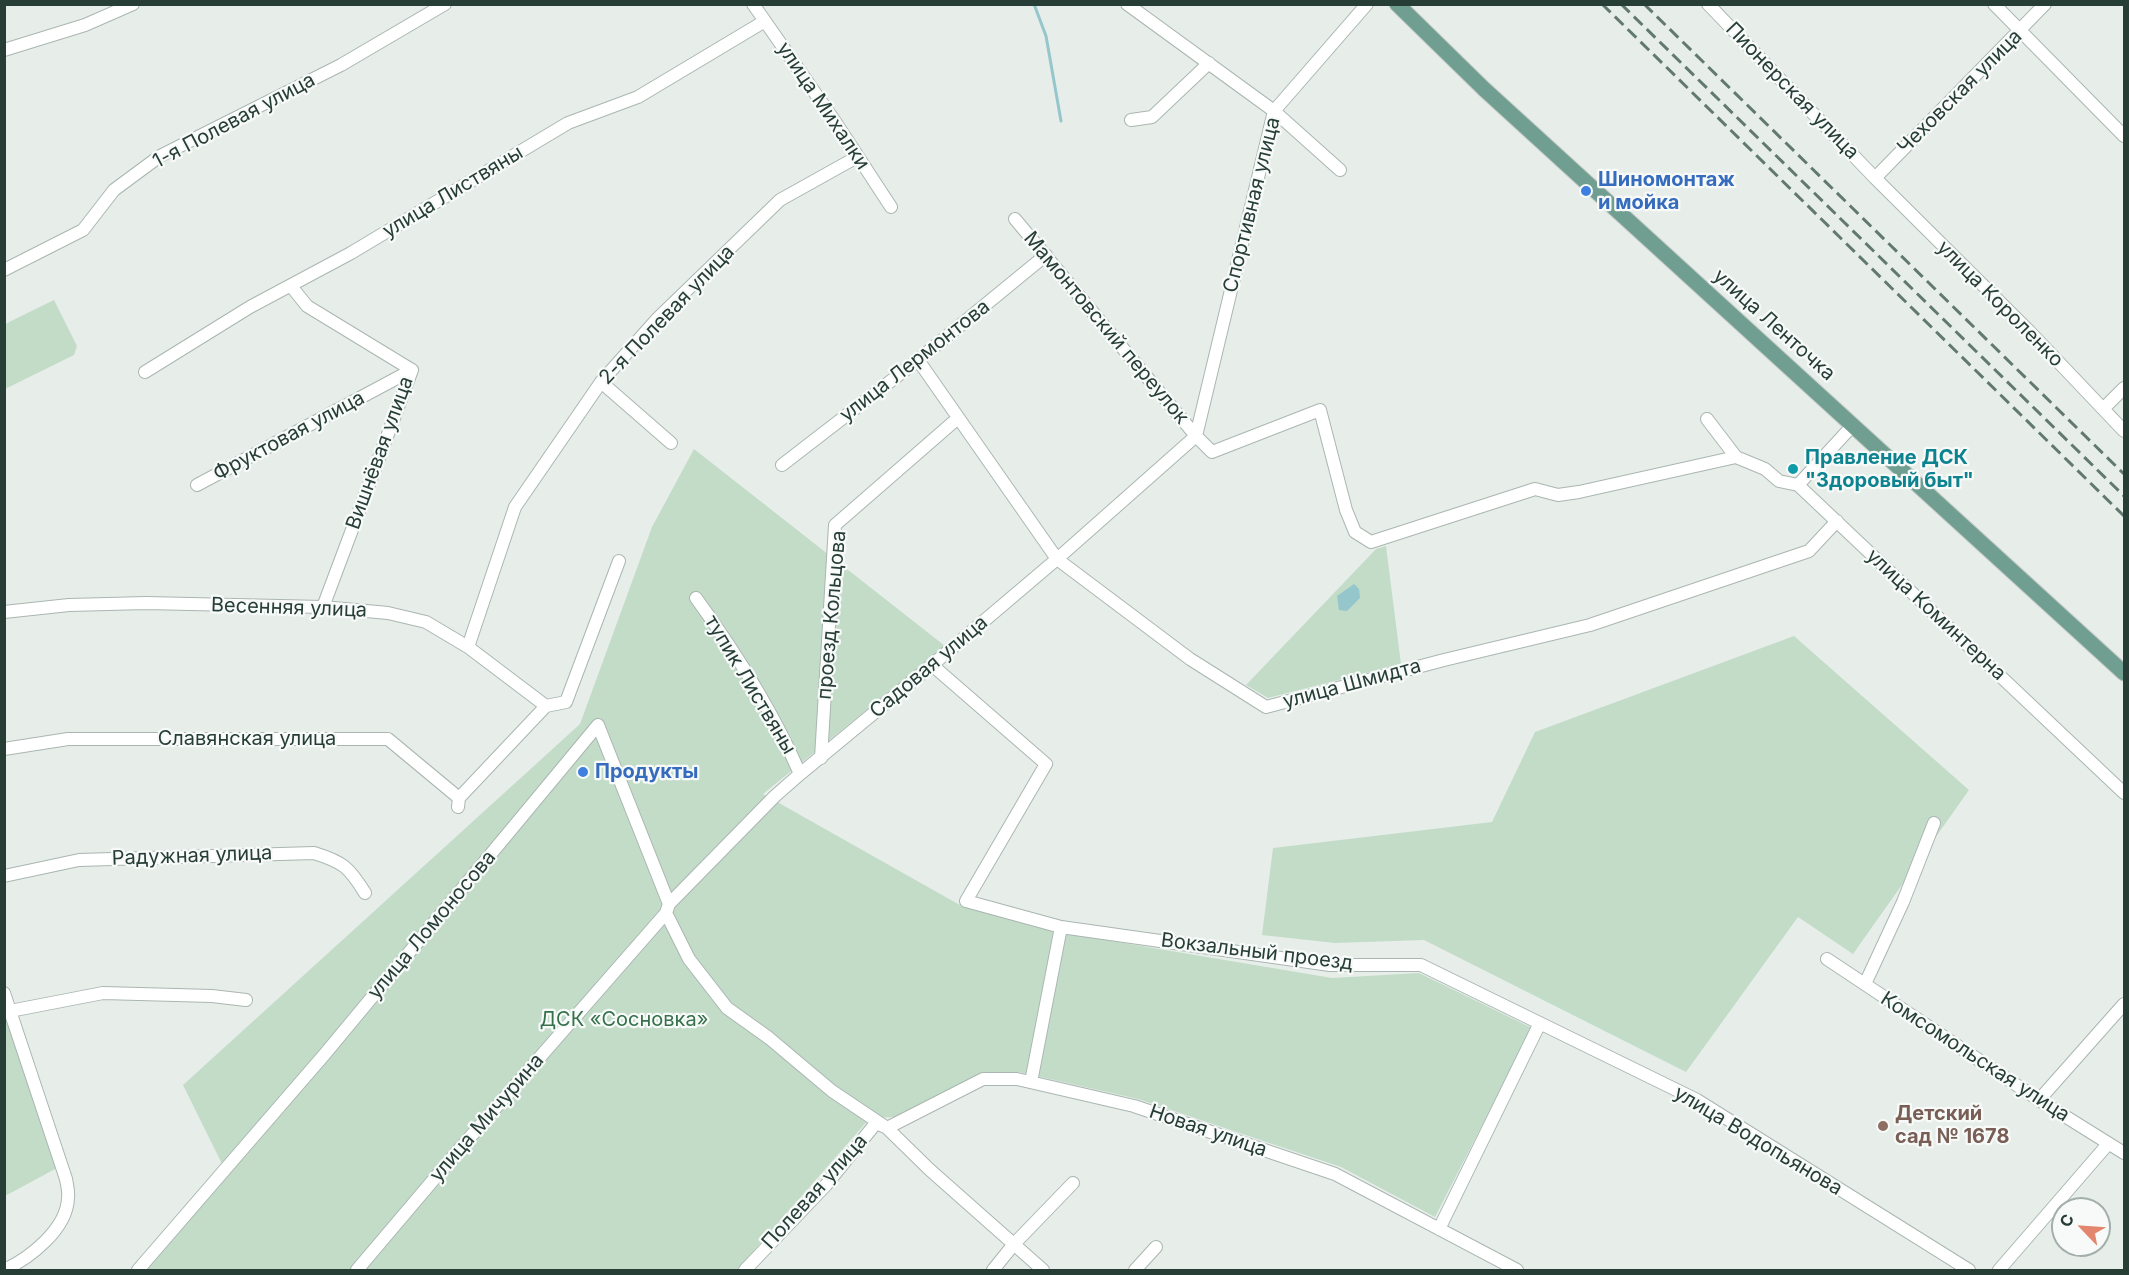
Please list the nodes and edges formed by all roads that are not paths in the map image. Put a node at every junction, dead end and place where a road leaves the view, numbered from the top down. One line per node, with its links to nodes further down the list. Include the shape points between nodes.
1 (133, 4): 12 (street, via 85,25)
2 (445, 4): 23 (street, 1-я Полевая улица, via 341,65 160,156 114,190 83,230)
3 (753, 4): 10 (street, улица Михалки)
4 (1127, 4): 13 (street)
5 (1367, 4): 14 (street, Спортивная улица)
6 (1397, 4): 33 (main road, улица Ленточка, via 1484,89)
7 (1708, 4): 19 (street, Пионерская улица)
8 (1994, 4): 11 (street)
9 (2045, 4): 11 (street, Чеховская улица)
10 (765, 21): 17 (street, улица Михалки); 24 (street, улица Листвяны, via 638,97 568,123)
11 (2021, 30): 16 (street); 19 (street, Чеховская улица)
12 (4, 50)
13 (1209, 63): 14 (street); 15 (street, via 1152,117)
14 (1274, 111): 18 (street); 35 (street, Спортивная улица)
15 (1131, 120)
16 (2124, 136)
17 (857, 157): 20 (street, улица Михалки); 28 (street, 2-я Полевая улица, via 780,200 658,318)
18 (1340, 170)
19 (1875, 178): 30 (street, улица Короленко)
20 (891, 207)
21 (1015, 219): 22 (street, Мамонтовский переулок)
22 (1046, 255): 25 (street, улица Лермонтова); 35 (street, Мамонтовский переулок)
23 (4, 270)
24 (291, 286): 26 (street, Вишнёвая улица, via 307,306); 27 (street, улица Листвяны)
25 (918, 360): 31 (street, улица Шмидта); 38 (street, улица Лермонтова)
26 (412, 370): 39 (street, Фруктовая улица); 45 (street, Вишнёвая улица)
27 (145, 372)
28 (602, 382): 36 (street); 47 (street, 2-я Полевая улица, via 515,507)
29 (2124, 388): 30 (street)
30 (2103, 409): 34 (street, улица Короленко)
31 (958, 418): 42 (street, улица Шмидта); 52 (street, проезд Кольцова, via 835,525)
32 (1707, 419): 37 (street)
33 (1853, 425): 40 (street); 49 (main road, улица Ленточка)
34 (2124, 431)
35 (1196, 436): 37 (street, via 1212,452 1320,410 1346,510 1355,532 1371,543 1535,489 1558,495 1579,492); 42 (street, Садовая улица)
36 (671, 443)
37 (1736, 458): 40 (street, улица Коминтерна, via 1765,469 1779,481)
38 (782, 465)
39 (198, 485)
40 (1798, 485): 41 (street, улица Коминтерна)
41 (1837, 521): 42 (street, улица Шмидта, via 1809,551 1590,625 1266,706 1190,659); 54 (street, улица Коминтерна)
42 (1057, 559): 48 (street, Садовая улица)
43 (619, 561): 50 (street, via 566,702)
44 (696, 598): 53 (street, тупик Листвяны, via 729,643 784,738)
45 (323, 607): 46 (street, Весенняя улица, via 146,603); 47 (street, Весенняя улица, via 388,613 426,622)
46 (4, 612)
47 (468, 647): 50 (street, Весенняя улица)
48 (932, 665): 52 (street, Садовая улица); 59 (street, Вокзальный проезд, via 1046,764 966,901)
49 (2124, 673)
50 (546, 706): 51 (street, Славянская улица, via 458,802 388,739 68,739)
51 (4, 749)
52 (821, 758): 53 (street, Садовая улица)
53 (800, 774): 58 (street, Садовая улица)
54 (2124, 793)
55 (1934, 823): 61 (street, via 1904,902)
56 (4, 876): 57 (street, Радужная улица, via 79,860 314,853 334,859 352,871)
57 (365, 893)
58 (667, 908): 69 (street, via 689,959 727,1008 832,1091); 78 (street, улица Ломоносова, via 598,725 324,1055); 79 (street, улица Мичурина)
59 (1061, 927): 66 (street, Вокзальный проезд, via 1330,965 1422,965); 67 (street)
60 (1827, 959): 61 (street, Комсомольская улица)
61 (1865, 984): 68 (street, Комсомольская улица)
62 (4, 993): 65 (street)
63 (246, 1000): 65 (street, via 103,993)
64 (2124, 1004): 68 (street)
65 (10, 1011): 77 (street, via 66,1179 69,1199 64,1215 44,1244)
66 (1540, 1023): 73 (street); 76 (street, улица Водопьянова, via 1697,1101)
67 (1031, 1082): 69 (street, Новая улица, via 983,1079); 73 (street, Новая улица, via 1134,1106 1335,1174)
68 (2039, 1100): 70 (street, Комсомольская улица)
69 (887, 1128): 74 (street); 80 (street, Полевая улица, via 876,1123 826,1185)
70 (2108, 1144): 71 (street, Комсомольская улица); 86 (street)
71 (2124, 1154)
72 (1073, 1183): 74 (street)
73 (1439, 1229): 84 (street, Новая улица)
74 (1014, 1244): 81 (street); 82 (street)
75 (1156, 1247): 83 (street)
76 (1953, 1268): 85 (street, улица Водопьянова)
77 (4, 1269)
78 (138, 1270)
79 (357, 1270)
80 (745, 1270)
81 (993, 1270)
82 (1043, 1270)
83 (1135, 1270)
84 (1517, 1270)
85 (1969, 1270)
86 (1999, 1270)

